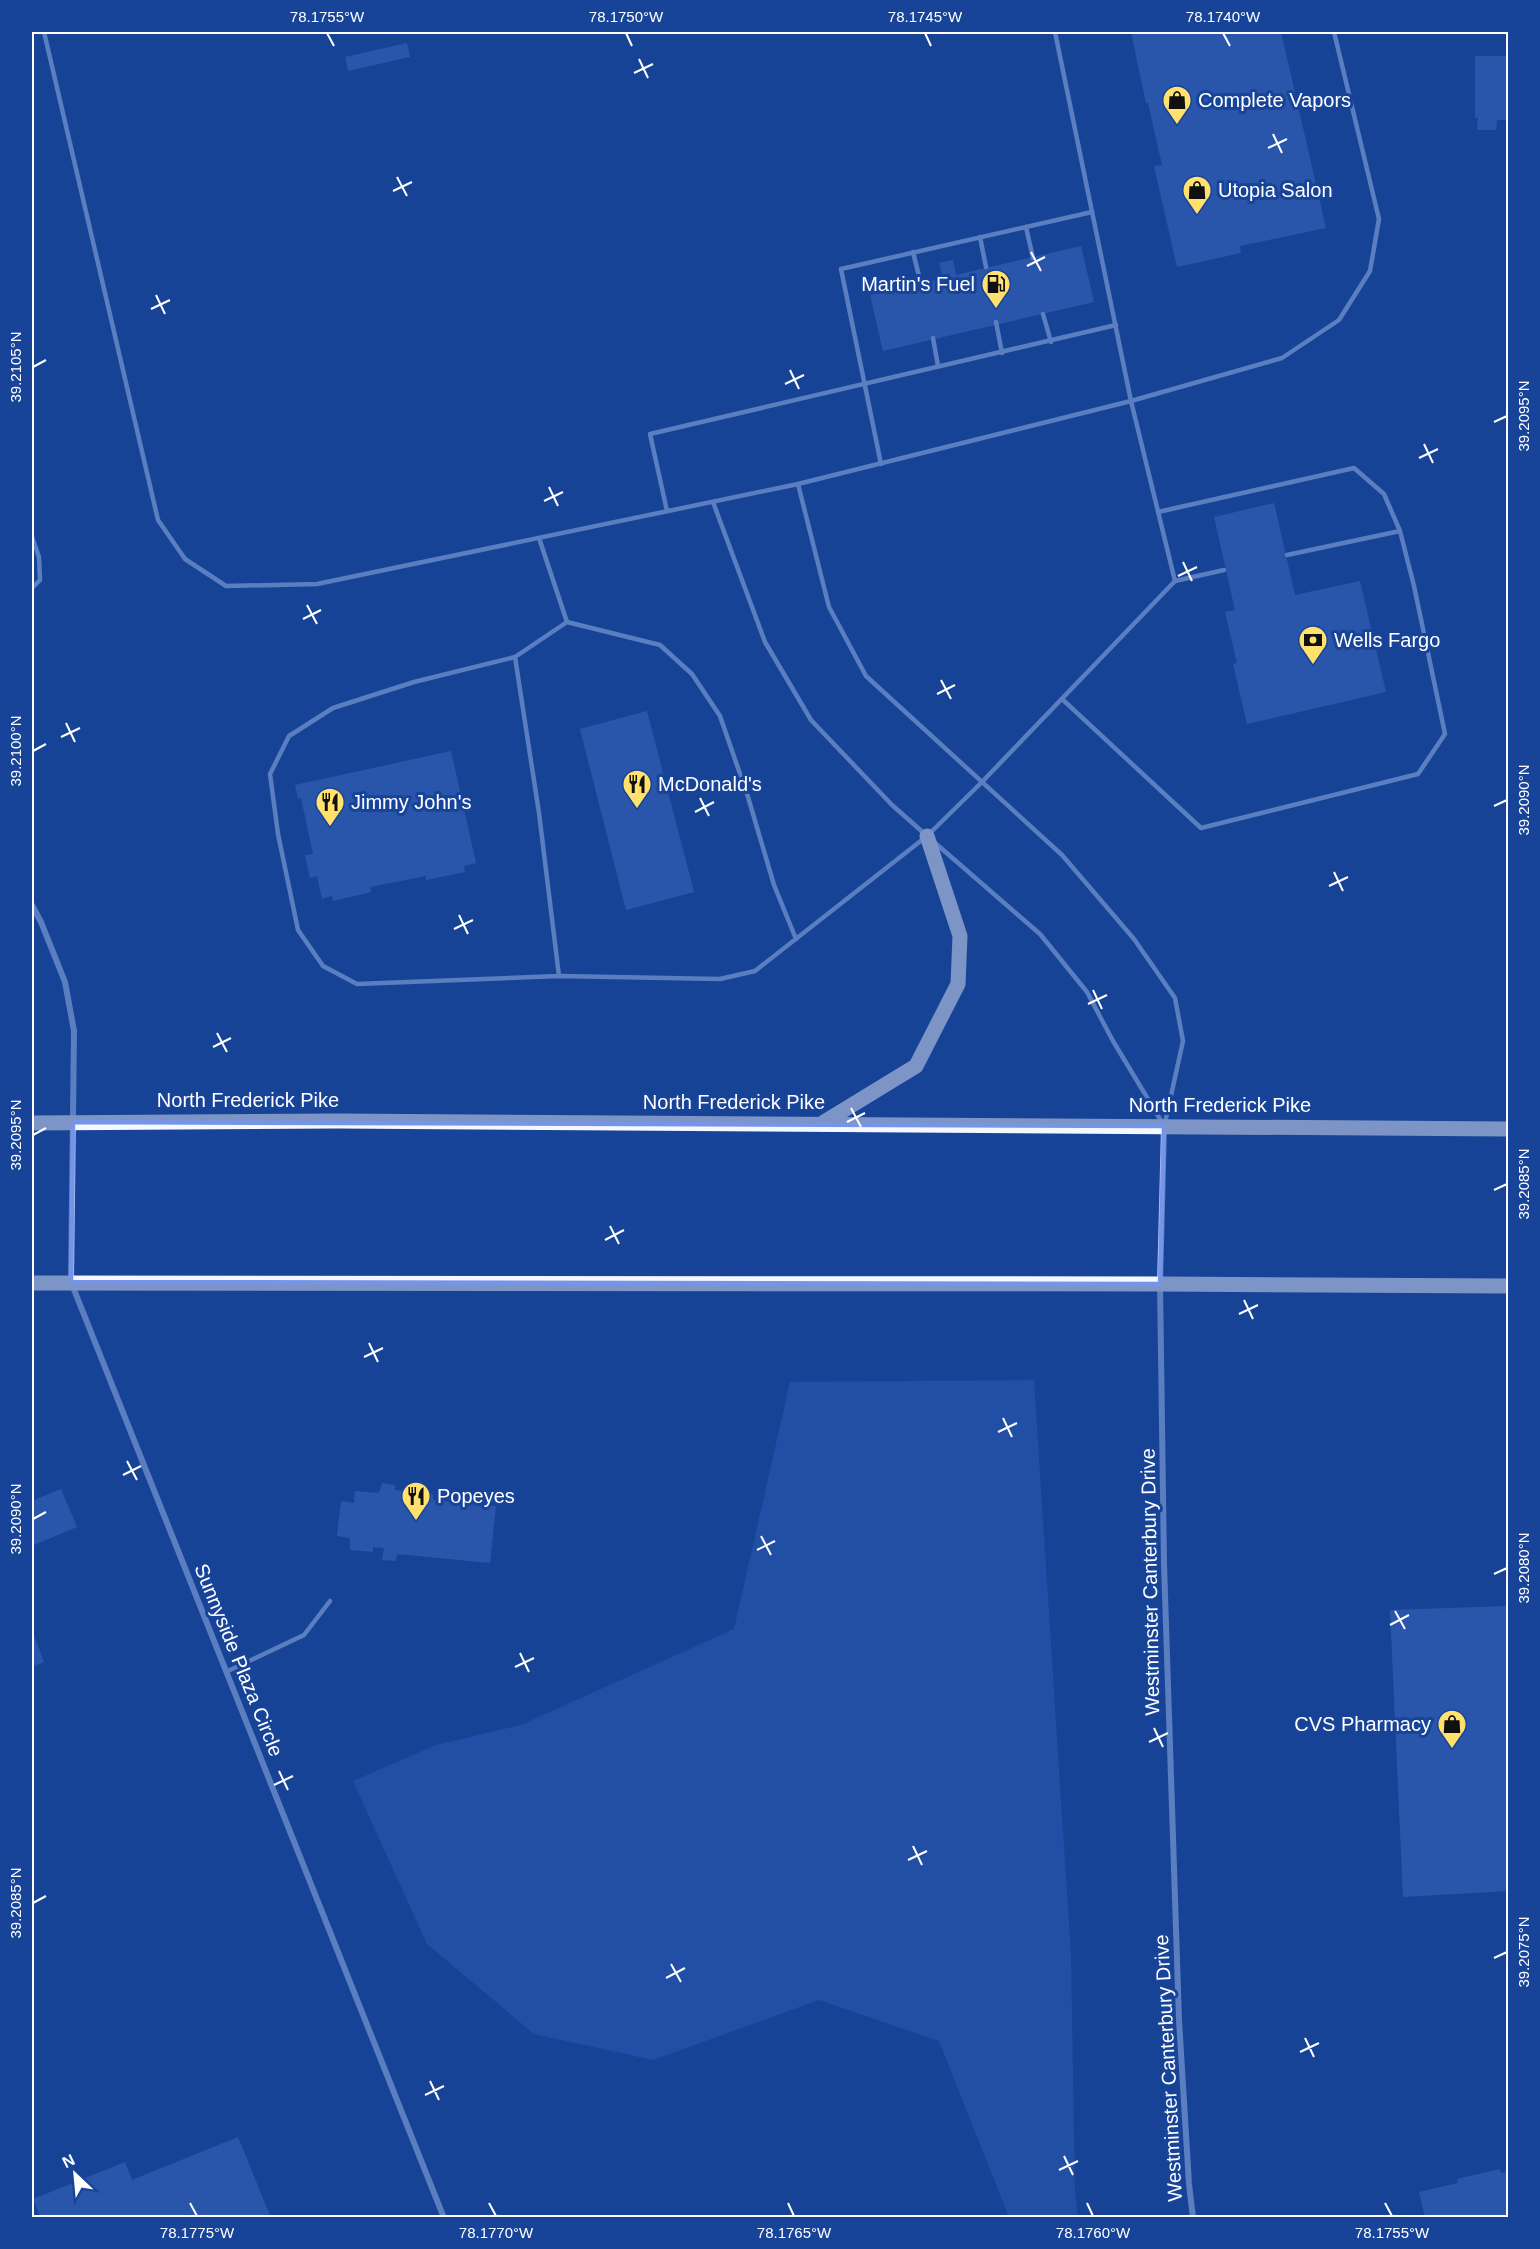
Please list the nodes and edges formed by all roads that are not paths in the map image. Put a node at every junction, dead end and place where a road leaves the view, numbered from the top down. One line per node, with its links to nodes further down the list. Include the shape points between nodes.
1 (44, 32): 27 (lane, via 158,520 185,559 226,586 317,584)
2 (1055, 32): 4 (lane)
3 (1334, 32): 19 (lane, via 1379,219 1370,271 1338,320 1282,358)
4 (1092, 212): 5 (lane); 13 (lane)
5 (1026, 227): 6 (lane); 8 (lane)
6 (980, 237): 7 (lane); 9 (lane)
7 (913, 252): 10 (lane); 18 (lane, via 841,269)
8 (1033, 258)
9 (986, 267)
10 (921, 284)
11 (1043, 314): 15 (lane)
12 (996, 322): 16 (lane)
13 (1116, 325): 15 (lane); 19 (lane)
14 (933, 338): 17 (lane)
15 (1051, 342): 16 (lane)
16 (1002, 353): 17 (lane)
17 (938, 366): 18 (lane)
18 (864, 384): 20 (lane); 23 (lane, via 650,435)
19 (1131, 401): 20 (lane); 24 (lane)
20 (881, 464): 21 (lane)
21 (798, 484): 22 (lane); 35 (lane, via 830,607 866,676)
22 (713, 502): 23 (lane); 36 (lane, via 765,642 812,720 892,806)
23 (667, 511): 27 (lane)
24 (1158, 512): 25 (lane, via 1354,468 1384,494); 30 (lane)
25 (1400, 531): 28 (lane); 34 (lane, via 1445,735 1418,774 1201,828)
26 (32, 537): 31 (lane, via 39,557 40,580)
27 (540, 538): 32 (lane)
28 (1287, 555)
29 (1224, 570): 30 (lane)
30 (1175, 581): 34 (lane)
31 (32, 588)
32 (567, 622): 33 (lane); 38 (lane, via 660,645 692,674 720,716)
33 (515, 657): 39 (lane); 39 (lane, via 414,682 333,708 289,736 270,774 278,834 298,930 323,966 357,984)
34 (1062, 699): 35 (lane)
35 (982, 782): 36 (lane); 43 (lane, via 1062,855 1134,939 1175,998 1183,1041)
36 (927, 836): 38 (lane); 42 (main road, via 960,936 958,984 916,1066); 43 (lane, via 1040,934 1087,992)
37 (32, 905): 40 (street, via 64,982 74,1031)
38 (795, 939): 39 (lane, via 755,970 720,979)
39 (559, 975)
40 (73, 1122): 41 (main road, North Frederick Pike); 42 (main road, North Frederick Pike); 45 (street)
41 (32, 1124)
42 (820, 1124): 43 (main road, North Frederick Pike)
43 (1164, 1126): 44 (main road, North Frederick Pike); 47 (street, Westminster Canterbury Drive)
44 (1509, 1129)
45 (71, 1282): 46 (main road); 47 (main road); 50 (street, Sunnyside Plaza Circle)
46 (32, 1283)
47 (1160, 1284): 48 (main road); 52 (street, Westminster Canterbury Drive, via 1164,1564 1179,2020)
48 (1509, 1286)
49 (330, 1601): 50 (lane, via 304,1635)
50 (226, 1672): 51 (street, Sunnyside Plaza Circle)
51 (444, 2217)
52 (1193, 2217)

